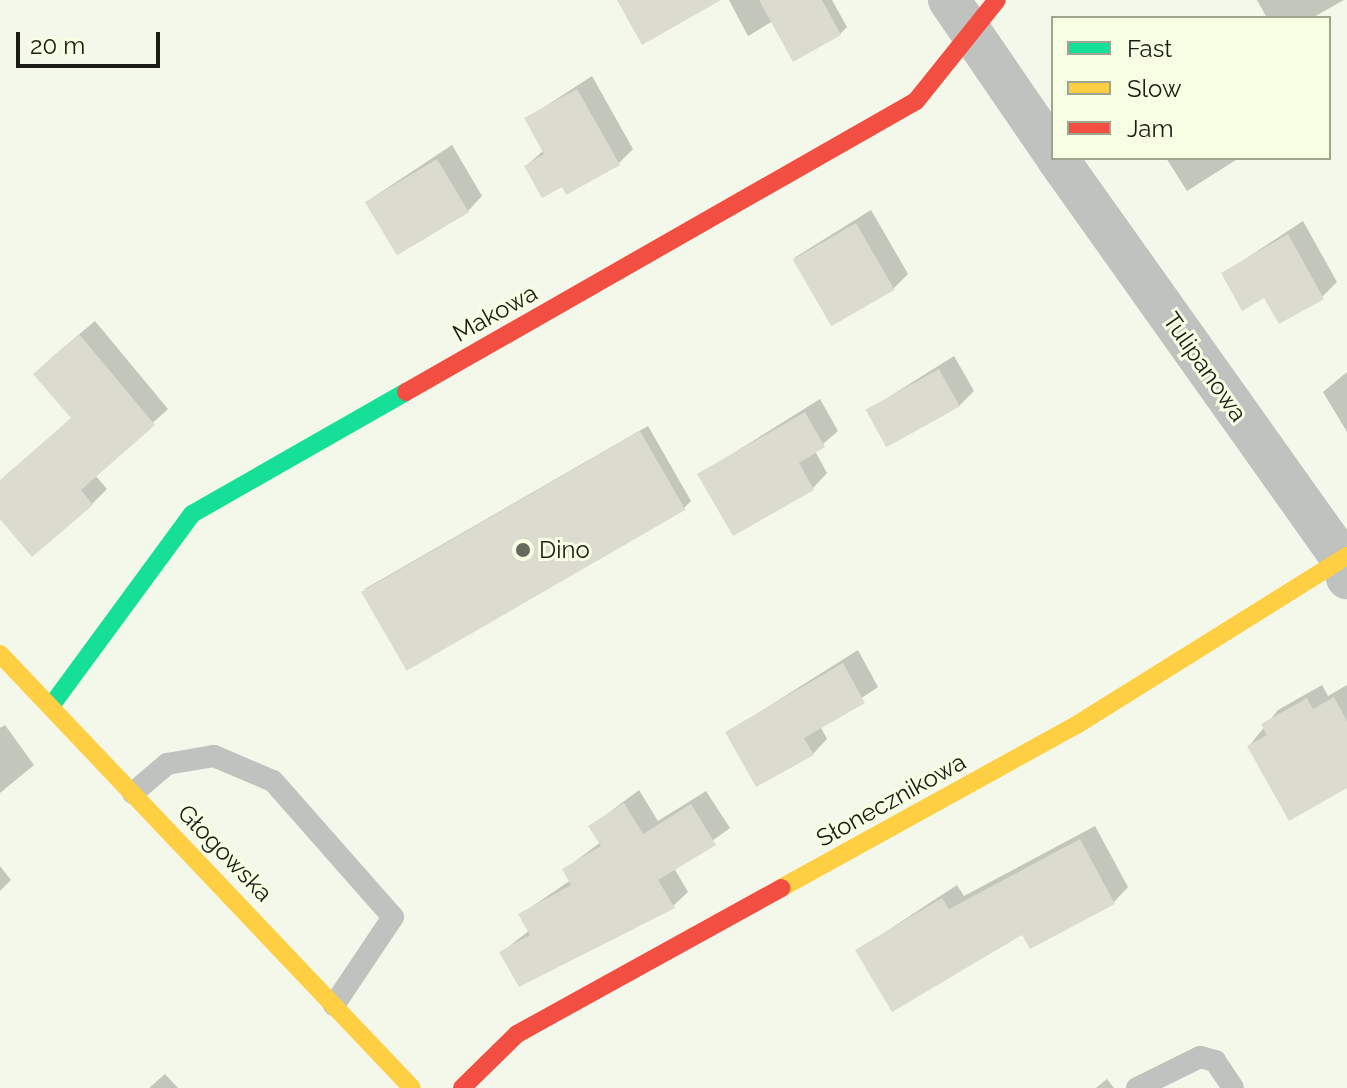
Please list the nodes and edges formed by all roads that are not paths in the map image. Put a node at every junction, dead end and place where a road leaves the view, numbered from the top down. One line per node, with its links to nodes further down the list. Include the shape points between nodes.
1 (997, 0): 2 (street, Makowa)
2 (959, 17): 3 (street); 7 (street, Makowa, via 916,101 192,514)
3 (1051, 149)
4 (1058, 160): 5 (street, Tulipanowa)
5 (1345, 564): 11 (street, Słonecznikowa, via 1078,724 517,1034)
6 (0, 654): 7 (street, Głogowska)
7 (51, 706): 8 (street, Głogowska)
8 (133, 793): 9 (street, Głogowska); 9 (lane, via 167,764 214,756 273,781 393,917)
9 (334, 1005): 10 (street, Głogowska)
10 (412, 1088)
11 (462, 1088)
12 (1137, 1088): 13 (lane, via 1200,1057 1215,1061)
13 (1233, 1088)

